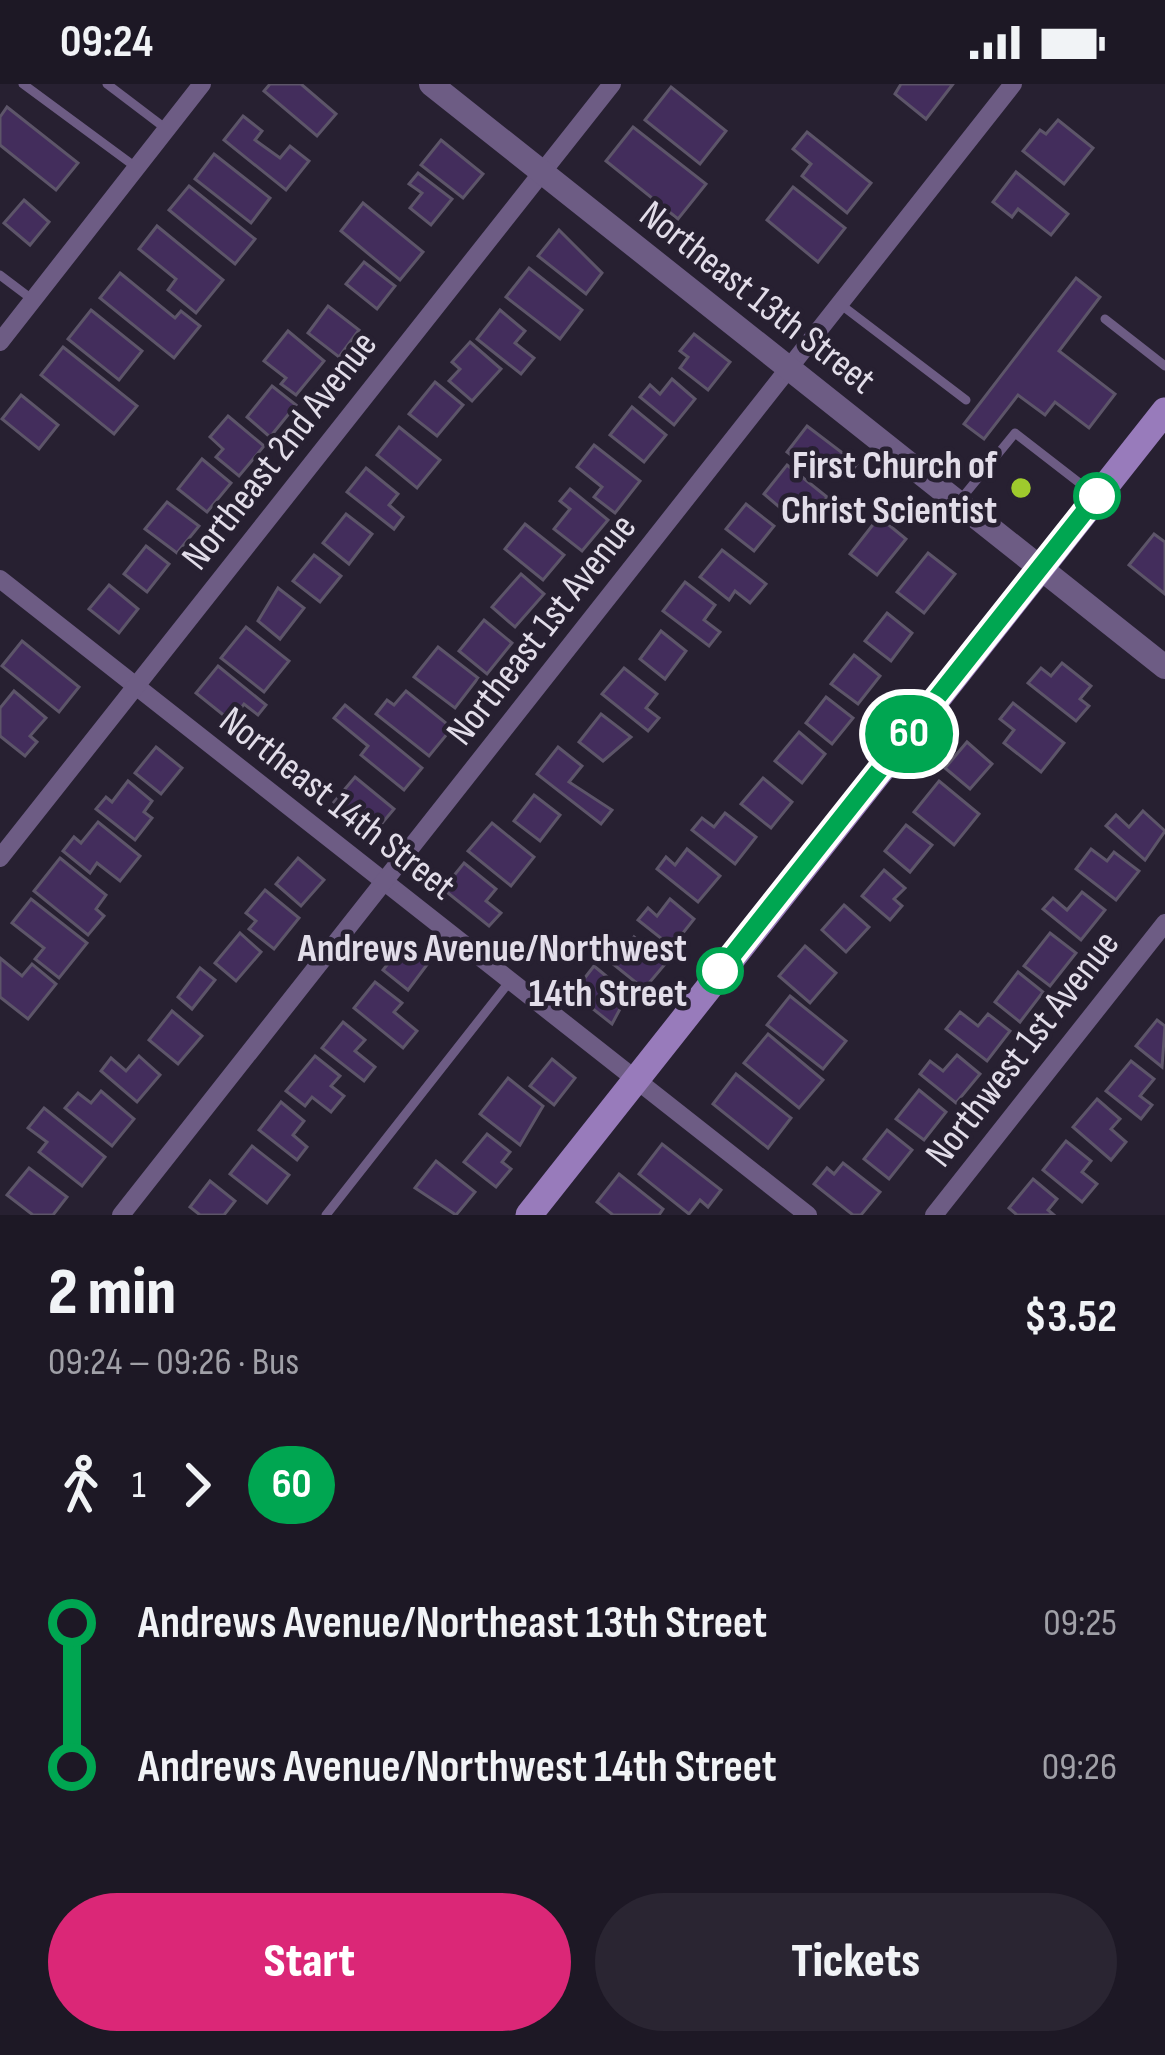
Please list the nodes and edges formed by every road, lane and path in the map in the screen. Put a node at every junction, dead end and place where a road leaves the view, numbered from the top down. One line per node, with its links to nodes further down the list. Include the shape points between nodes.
1 (23, 84): 10 (lane)
2 (107, 84): 8 (lane)
3 (134, 84): 8 (lane)
4 (202, 84): 9 (street)
5 (430, 84): 11 (street, Northeast 13th Street)
6 (612, 84): 11 (street, Northeast 2nd Avenue)
7 (1013, 84): 14 (street, Northeast 1st Avenue)
8 (124, 97): 9 (lane)
9 (166, 130): 10 (street)
10 (137, 168): 13 (street)
11 (542, 174): 18 (street, Northeast 13th Street); 26 (street, Northeast 2nd Avenue)
12 (0, 275): 13 (lane)
13 (33, 300): 16 (street)
14 (840, 304): 18 (street, Northeast 1st Avenue); 19 (lane)
15 (1105, 319): 17 (lane)
16 (0, 342)
17 (1165, 366)
18 (789, 369): 22 (street, Northeast 13th Street); 28 (street, Northeast 1st Avenue)
19 (966, 400)
20 (1165, 410): 21 (main road)
21 (1097, 496): 22 (lane, via 1015,433); 23 (main road)
22 (958, 504): 23 (street, Northeast 13th Street)
23 (1040, 568): 25 (street, Northeast 13th Street); 31 (main road)
24 (0, 579): 26 (street, Northeast 14th Street)
25 (1165, 667)
26 (135, 688): 27 (street, Northeast 2nd Avenue); 28 (street, Northeast 14th Street)
27 (0, 858)
28 (385, 884): 30 (street, Northeast 14th Street); 32 (street, Northeast 1st Avenue)
29 (1165, 923): 36 (street, Northwest 1st Avenue)
30 (510, 981): 31 (street, Northeast 14th Street); 33 (lane)
31 (635, 1078): 34 (main road); 35 (street, Northeast 14th Street)
32 (121, 1215)
33 (326, 1215)
34 (529, 1215)
35 (808, 1215)
36 (934, 1215)

